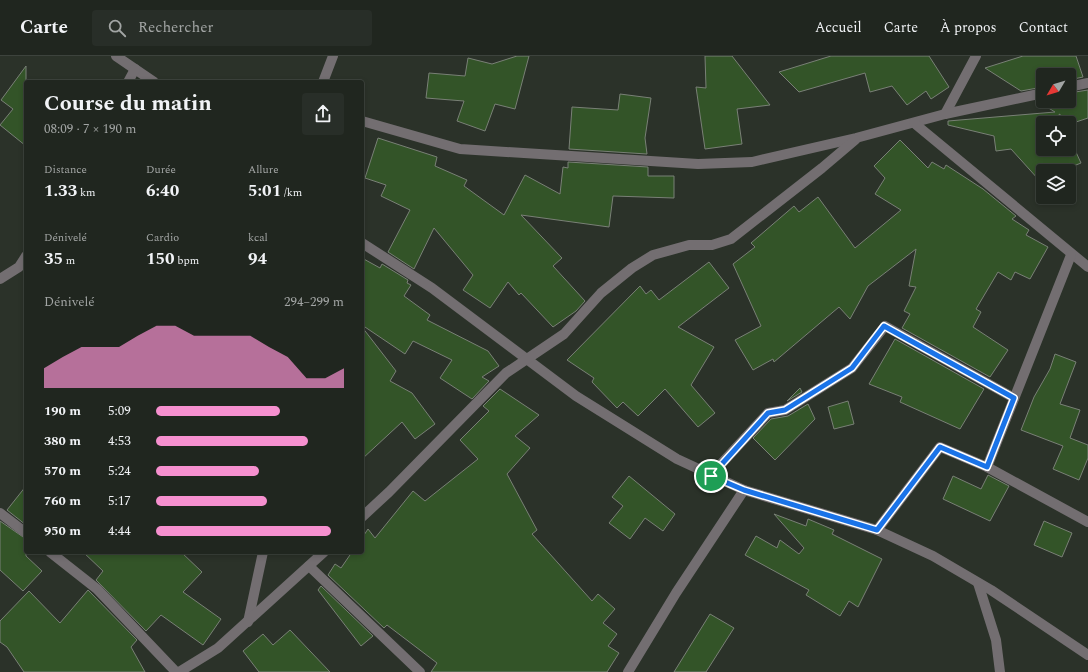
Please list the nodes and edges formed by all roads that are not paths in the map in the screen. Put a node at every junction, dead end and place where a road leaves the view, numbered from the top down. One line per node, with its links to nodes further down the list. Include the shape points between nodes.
1 (116, 56): 4 (street)
2 (333, 56): 7 (street)
3 (976, 56): 11 (street)
4 (135, 69): 5 (street); 6 (street)
5 (129, 80)
6 (151, 80)
7 (324, 80)
8 (1088, 83): 9 (street)
9 (1076, 86)
10 (1036, 94): 11 (street)
11 (945, 114): 13 (street)
12 (364, 122): 14 (street, via 460,149 698,164 752,162)
13 (914, 123): 14 (street); 16 (street, via 1023,212)
14 (856, 138): 20 (street, via 731,239 712,245 690,245 653,255 632,268 600,293 564,334)
15 (364, 244): 20 (street, via 432,288)
16 (1071, 255): 18 (street); 21 (street)
17 (24, 259): 19 (street, via 19,268)
18 (1088, 267)
19 (0, 279)
20 (526, 360): 23 (street, via 627,429); 26 (street, via 506,373)
21 (1014, 398): 22 (street); 23 (street, via 884,326 852,368 785,410 768,413)
22 (987, 467): 27 (street); 28 (street, via 940,447)
23 (711, 476): 24 (street)
24 (744, 490): 28 (street); 40 (street)
25 (0, 513): 29 (street)
26 (364, 515)
27 (1088, 522)
28 (877, 530): 34 (street, via 933,556)
29 (24, 531)
30 (53, 554): 37 (street, via 97,589)
31 (264, 554): 35 (street)
32 (322, 554): 33 (street)
33 (309, 566): 35 (street); 39 (street)
34 (978, 582): 36 (street); 41 (street, via 996,640)
35 (248, 622): 38 (street, via 218,648)
36 (1088, 655)
37 (176, 672)
38 (179, 672)
39 (420, 672)
40 (628, 672)
41 (1000, 672)

